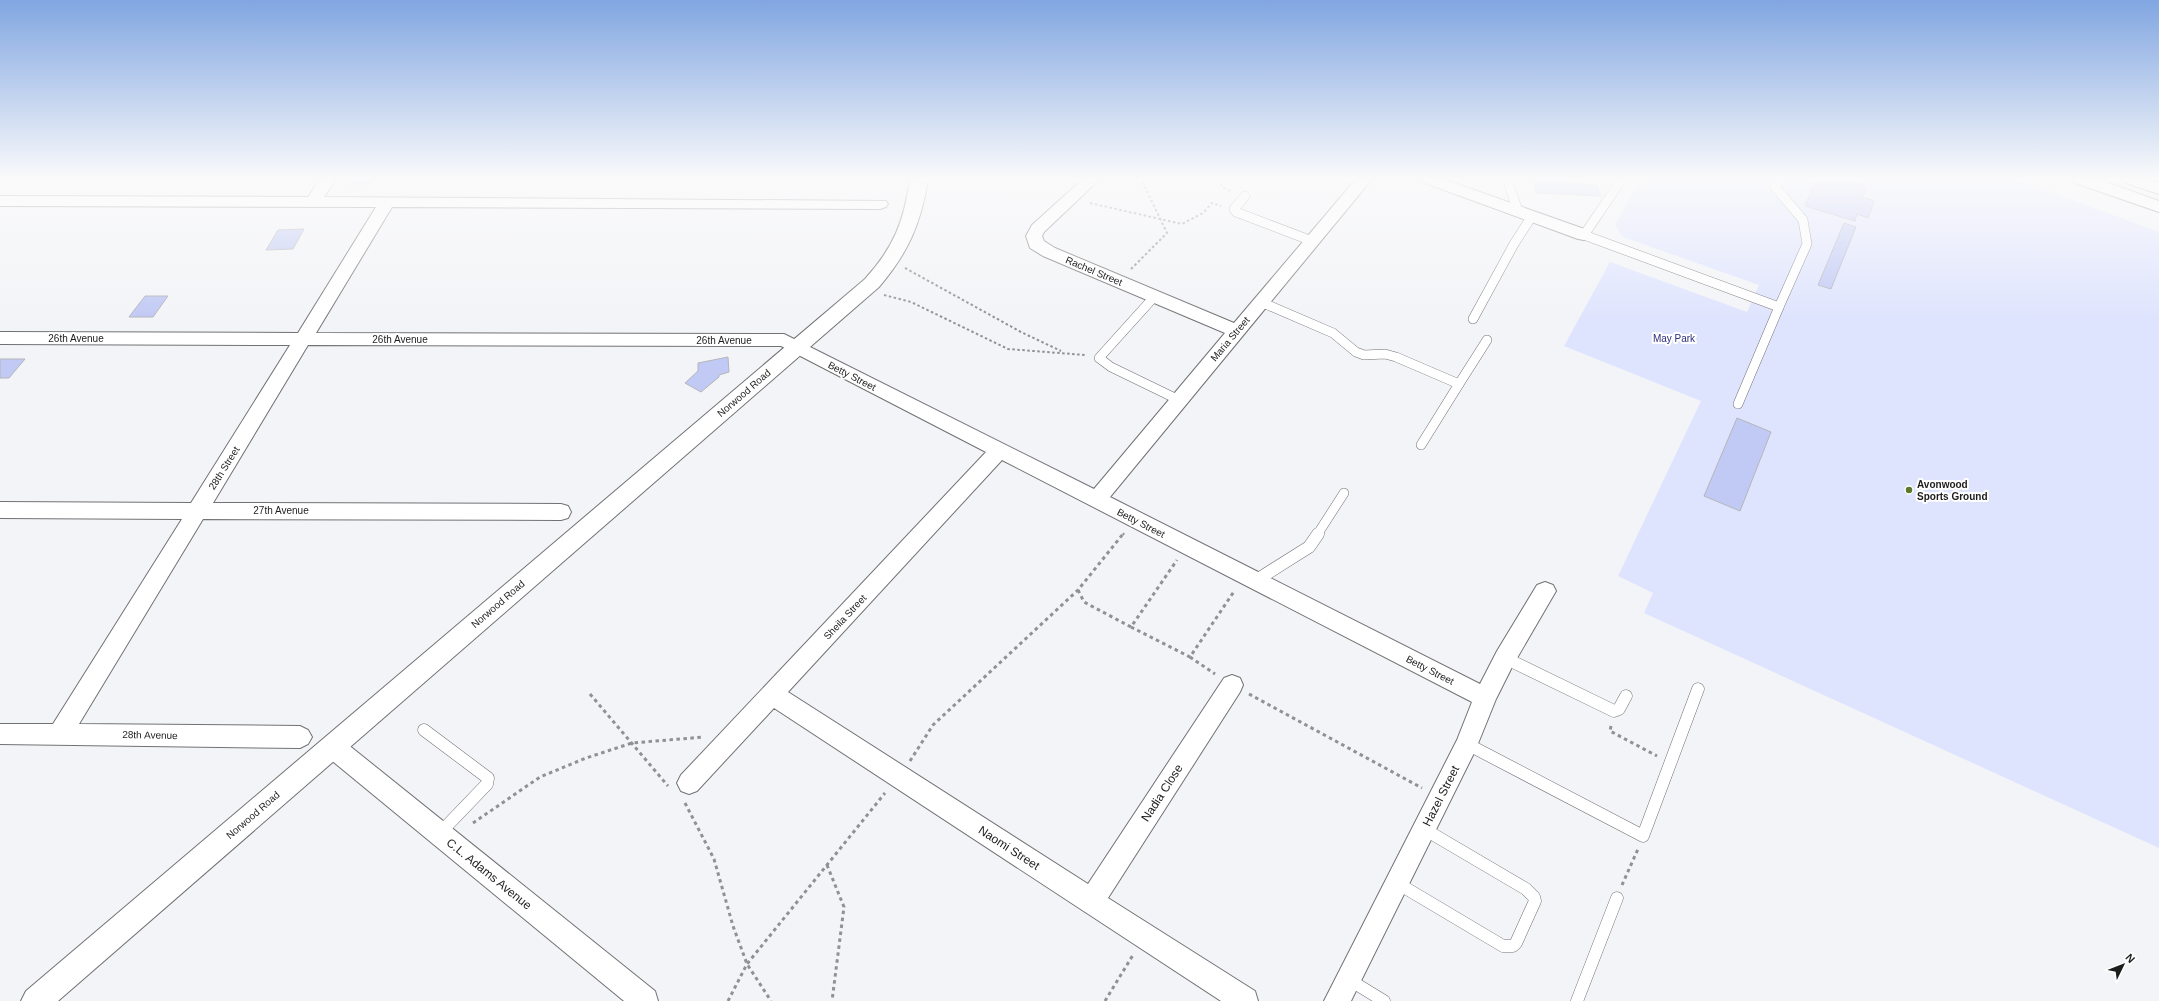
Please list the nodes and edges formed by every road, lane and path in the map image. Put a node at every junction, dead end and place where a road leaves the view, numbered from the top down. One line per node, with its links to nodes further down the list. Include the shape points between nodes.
1 (373, 226): 22 (street, 28th Street)
2 (910, 226): 24 (street, Norwood Road, via 896,254 872,283)
3 (1042, 226): 14 (street, Rachel Street, via 1034,240 1041,248)
4 (1164, 226): 14 (path, via 1167,233)
5 (1272, 226): 12 (lane)
6 (1325, 226): 12 (street, Maria Street)
7 (1521, 226): 19 (lane, via 1514,244)
8 (1558, 226): 11 (street)
9 (1590, 226): 11 (lane)
10 (1804, 226): 18 (lane, via 1807,244)
11 (1584, 235): 18 (lane)
12 (1312, 241): 17 (street, Maria Street)
13 (902, 267): 25 (path, via 1014,329)
14 (1118, 282): 16 (street, Rachel Street)
15 (878, 294): 25 (path, via 910,302 1008,349)
16 (1154, 297): 20 (street, Rachel Street); 26 (lane)
17 (1261, 302): 20 (street, Maria Street); 27 (lane, via 1333,333 1356,352 1396,357)
18 (1779, 307): 29 (lane)
19 (1473, 319)
20 (1237, 331): 28 (street, Maria Street)
21 (0, 338): 22 (street, 26th Avenue)
22 (304, 339): 24 (street, 26th Avenue, via 784,340); 35 (street, 28th Street)
23 (1487, 340): 27 (lane)
24 (797, 347): 31 (street, Betty Street); 59 (street, Norwood Road)
25 (1063, 352): 26 (path)
26 (1099, 356): 28 (lane, via 1100,360 1111,367)
27 (1459, 384): 30 (lane)
28 (1179, 400): 33 (street, Maria Street)
29 (1738, 404)
30 (1421, 445)
31 (999, 450): 33 (street, Betty Street); 48 (street, Sheila Street)
32 (1344, 493): 39 (lane, via 1309,547)
33 (1096, 500): 37 (street, Betty Street)
34 (0, 510): 35 (street, 27th Avenue)
35 (198, 510): 36 (street, 27th Avenue); 54 (street, 28th Street)
36 (562, 512)
37 (1135, 519): 38 (street, Betty Street); 40 (path)
38 (1187, 546): 39 (street, Betty Street); 42 (path)
39 (1250, 578): 43 (path); 50 (street, Betty Street)
40 (1078, 590): 42 (path, via 1084,602); 61 (path, via 933,725)
41 (1545, 591): 44 (street, Hazel Street)
42 (1131, 627): 43 (path)
43 (1190, 657): 45 (path)
44 (1505, 658): 50 (street, Hazel Street); 51 (lane)
45 (1232, 685): 63 (path); 70 (street, Nadia Close)
46 (1698, 689): 60 (lane)
47 (590, 694): 57 (path)
48 (773, 694): 56 (street, Sheila Street); 61 (street, Naomi Street)
49 (1626, 696): 51 (lane, via 1619,709)
50 (1485, 698): 58 (street, Hazel Street)
51 (1614, 711): 60 (path, via 1610,731)
52 (424, 730): 66 (lane, via 488,778 487,784)
53 (0, 734): 54 (street, 28th Avenue)
54 (60, 734): 55 (street, 28th Avenue)
55 (300, 737)
56 (730, 741): 57 (path, via 702,737); 62 (street, Sheila Street)
57 (632, 743): 62 (path); 66 (path, via 540,777)
58 (1467, 744): 63 (street, Hazel Street); 65 (lane)
59 (332, 747): 66 (street, C.L. Adams Avenue); 74 (street, Norwood Road)
60 (1670, 763): 65 (lane)
61 (900, 777): 67 (path, via 870,809); 70 (street, Naomi Street)
62 (681, 792): 72 (path, via 714,859)
63 (1440, 798): 64 (street, Hazel Street)
64 (1424, 829): 68 (street, Hazel Street); 68 (lane, via 1526,888 1532,895 1535,901 1516,943 1513,946 1503,946)
65 (1643, 836): 69 (path)
66 (444, 837): 75 (street, C.L. Adams Avenue)
67 (826, 865): 72 (path); 78 (path, via 844,907)
68 (1397, 883): 73 (street, Hazel Street)
69 (1617, 898): 83 (lane)
70 (1091, 902): 71 (street, Naomi Street)
71 (1144, 936): 79 (path); 80 (street, Naomi Street)
72 (747, 964): 76 (path); 77 (path)
73 (1348, 978): 81 (street, Hazel Street); 82 (lane)
74 (36, 1001)
75 (645, 1001)
76 (728, 1001)
77 (771, 1001)
78 (832, 1001)
79 (1105, 1001)
80 (1245, 1001)
81 (1337, 1001)
82 (1384, 1001)
83 (1578, 1001)

